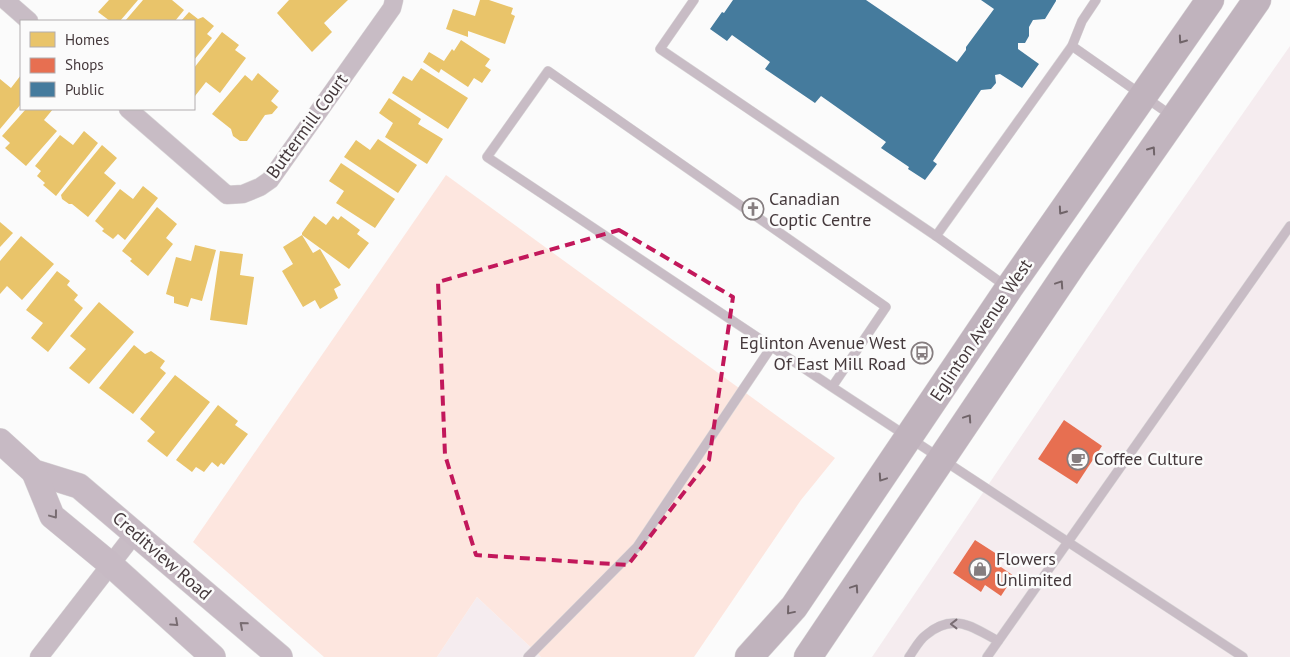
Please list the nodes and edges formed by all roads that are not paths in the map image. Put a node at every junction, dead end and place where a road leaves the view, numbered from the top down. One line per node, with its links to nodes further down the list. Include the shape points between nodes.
1 (5, 0): 7 (street)
2 (394, 0): 10 (street, Buttermill Court, via 392,8 270,180 260,187 243,194 226,195)
3 (694, 0): 13 (lane, via 660,49)
4 (1096, 0): 8 (lane, via 1082,21)
5 (1210, 0): 9 (main road, Eglinton Avenue West, one-way to 9)
6 (1257, 0): 11 (main road)
7 (28, 20)
8 (1072, 46): 9 (lane); 13 (lane)
9 (1143, 96): 11 (lane); 14 (main road, Eglinton Avenue West, one-way to 14)
10 (129, 110)
11 (1175, 118): 19 (main road, one-way to 11)
12 (1290, 226): 22 (lane)
13 (936, 236): 14 (lane)
14 (1009, 288): 17 (main road, Eglinton Avenue West)
15 (772, 346): 16 (lane); 16 (lane, via 487,157 548,71 886,307); 28 (lane, via 637,547)
16 (832, 387): 17 (lane)
17 (909, 437): 19 (lane); 29 (main road, Eglinton Avenue West, one-way to 29, via 794,607)
18 (0, 440): 20 (main road, Creditview Road)
19 (941, 458): 22 (lane); 30 (main road, one-way to 19)
20 (34, 472): 21 (main road, Creditview Road, via 79,486); 23 (main road, Creditview Road, one-way to 23, via 52,516)
21 (135, 533): 23 (street); 27 (main road, Creditview Road, one-way to 21)
22 (1068, 542): 24 (lane); 33 (lane)
23 (110, 564): 25 (street); 26 (main road, Creditview Road, one-way to 26)
24 (998, 641): 31 (lane, one-way to 31, via 973,627 960,623 943,624 925,635); 32 (lane)
25 (39, 657)
26 (214, 657)
27 (280, 657)
28 (528, 657)
29 (750, 657)
30 (808, 657)
31 (909, 657)
32 (987, 657)
33 (1243, 657)

